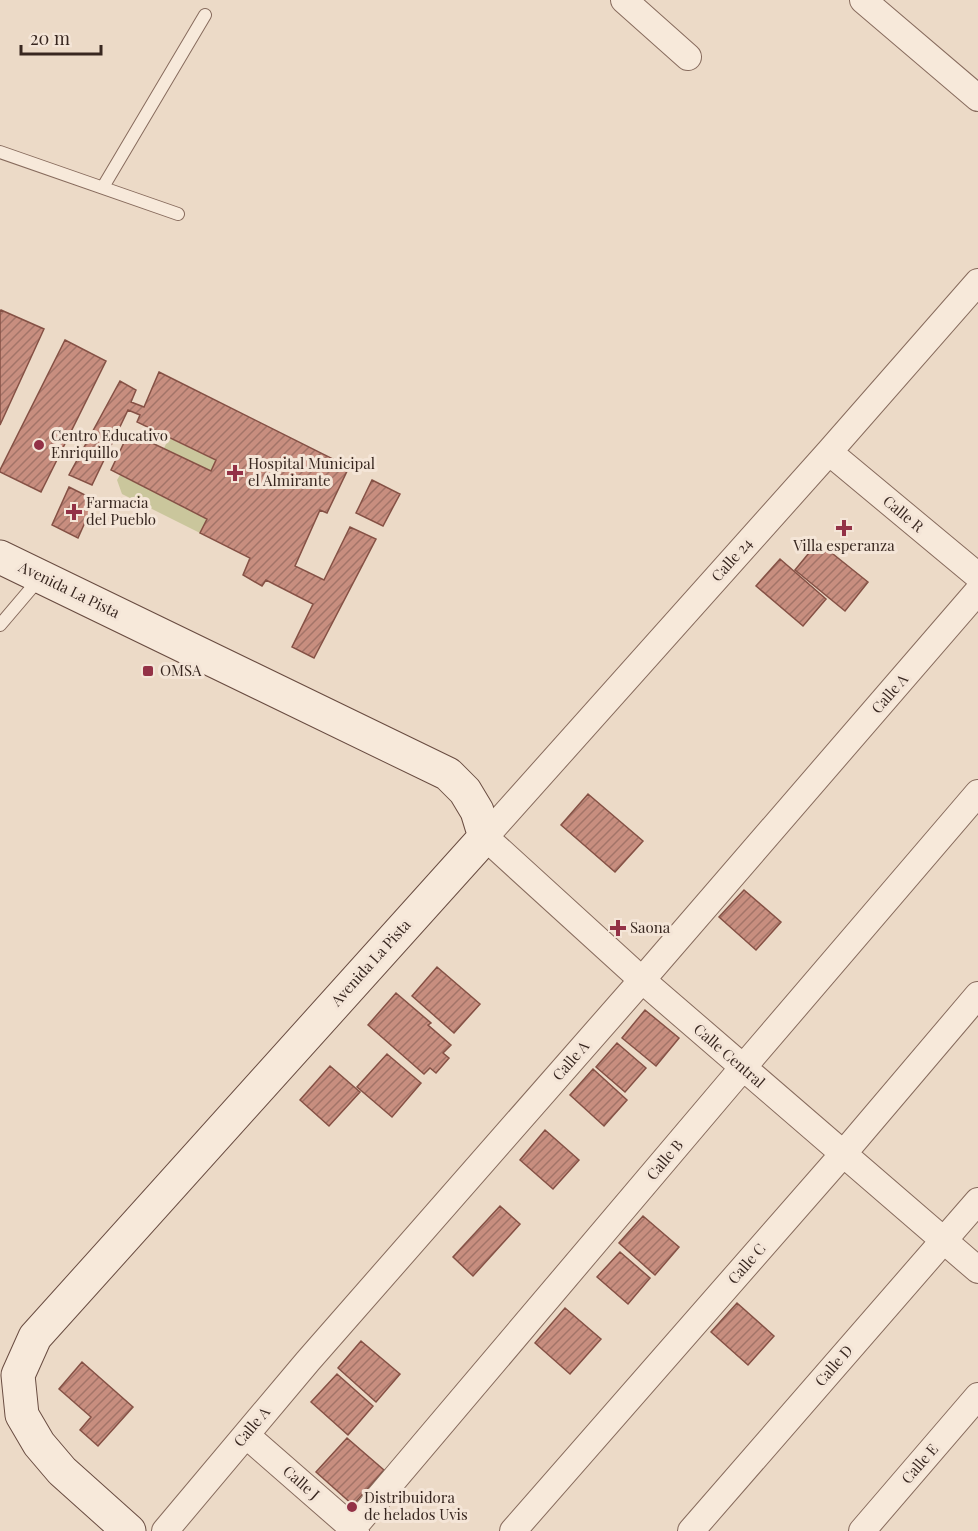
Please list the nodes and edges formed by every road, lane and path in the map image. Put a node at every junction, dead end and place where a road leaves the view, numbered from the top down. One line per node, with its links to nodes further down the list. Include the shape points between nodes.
1 (624, 0): 4 (street)
2 (863, 0): 5 (street)
3 (205, 15): 7 (lane)
4 (688, 57)
5 (978, 98)
6 (0, 152): 7 (lane)
7 (103, 187): 8 (lane)
8 (178, 214)
9 (978, 282): 10 (street, Calle 24)
10 (828, 452): 12 (street, Calle R); 17 (street, Calle 24)
11 (0, 557): 13 (main road, Avenida La Pista)
12 (978, 576)
13 (42, 577): 15 (lane); 17 (main road, Avenida La Pista, via 448,774 477,811)
14 (978, 591): 18 (street, Calle A)
15 (0, 625)
16 (978, 793): 20 (street, Calle B)
17 (485, 837): 18 (street, Calle Central); 28 (main road, Avenida La Pista, via 35,1337 18,1375 22,1415 39,1444 62,1471)
18 (642, 980): 20 (street, Calle Central); 26 (street, Calle A)
19 (978, 994): 21 (street, Calle C)
20 (743, 1068): 21 (street, Calle Central); 27 (street, Calle B)
21 (843, 1154): 23 (street, Calle Central); 30 (street, Calle C)
22 (978, 1201): 23 (street, Calle D)
23 (943, 1240): 24 (street, Calle Central); 31 (street, Calle D)
24 (978, 1270)
25 (978, 1396): 32 (street, Calle E)
26 (246, 1435): 27 (street, Calle J); 29 (street, Calle A)
27 (355, 1530)
28 (129, 1531)
29 (165, 1531)
30 (513, 1531)
31 (691, 1531)
32 (862, 1531)

